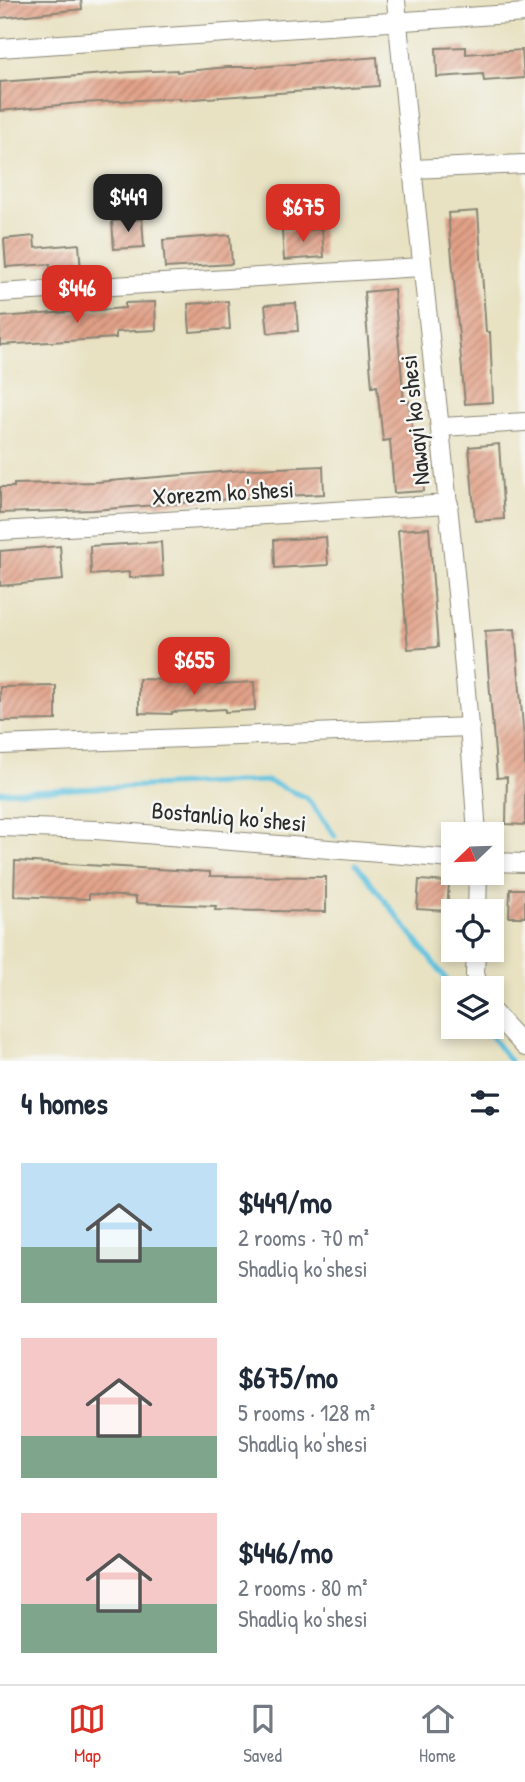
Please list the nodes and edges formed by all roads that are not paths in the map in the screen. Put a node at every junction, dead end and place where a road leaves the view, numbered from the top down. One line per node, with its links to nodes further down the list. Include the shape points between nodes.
1 (396, 0): 3 (street, Nawayi ko'shesi)
2 (525, 13): 3 (street)
3 (398, 21): 4 (street); 6 (street, Nawayi ko'shesi)
4 (0, 48)
5 (525, 164): 6 (street)
6 (413, 169): 7 (street, Nawayi ko'shesi)
7 (421, 267): 8 (street); 10 (street, Nawayi ko'shesi)
8 (0, 293)
9 (525, 422): 10 (street)
10 (442, 427): 11 (street, Nawayi ko'shesi)
11 (449, 504): 12 (street, Xorezm ko'shesi); 13 (street, Nawayi ko'shesi)
12 (0, 531)
13 (470, 727): 14 (street); 15 (street, Nawayi ko'shesi)
14 (0, 745)
15 (476, 822)
16 (0, 827): 17 (street, Bostanliq ko'shesi, via 96,830)
17 (441, 858)
18 (504, 862): 19 (street)
19 (525, 863)
20 (504, 1024): 21 (street)
21 (525, 1047)

